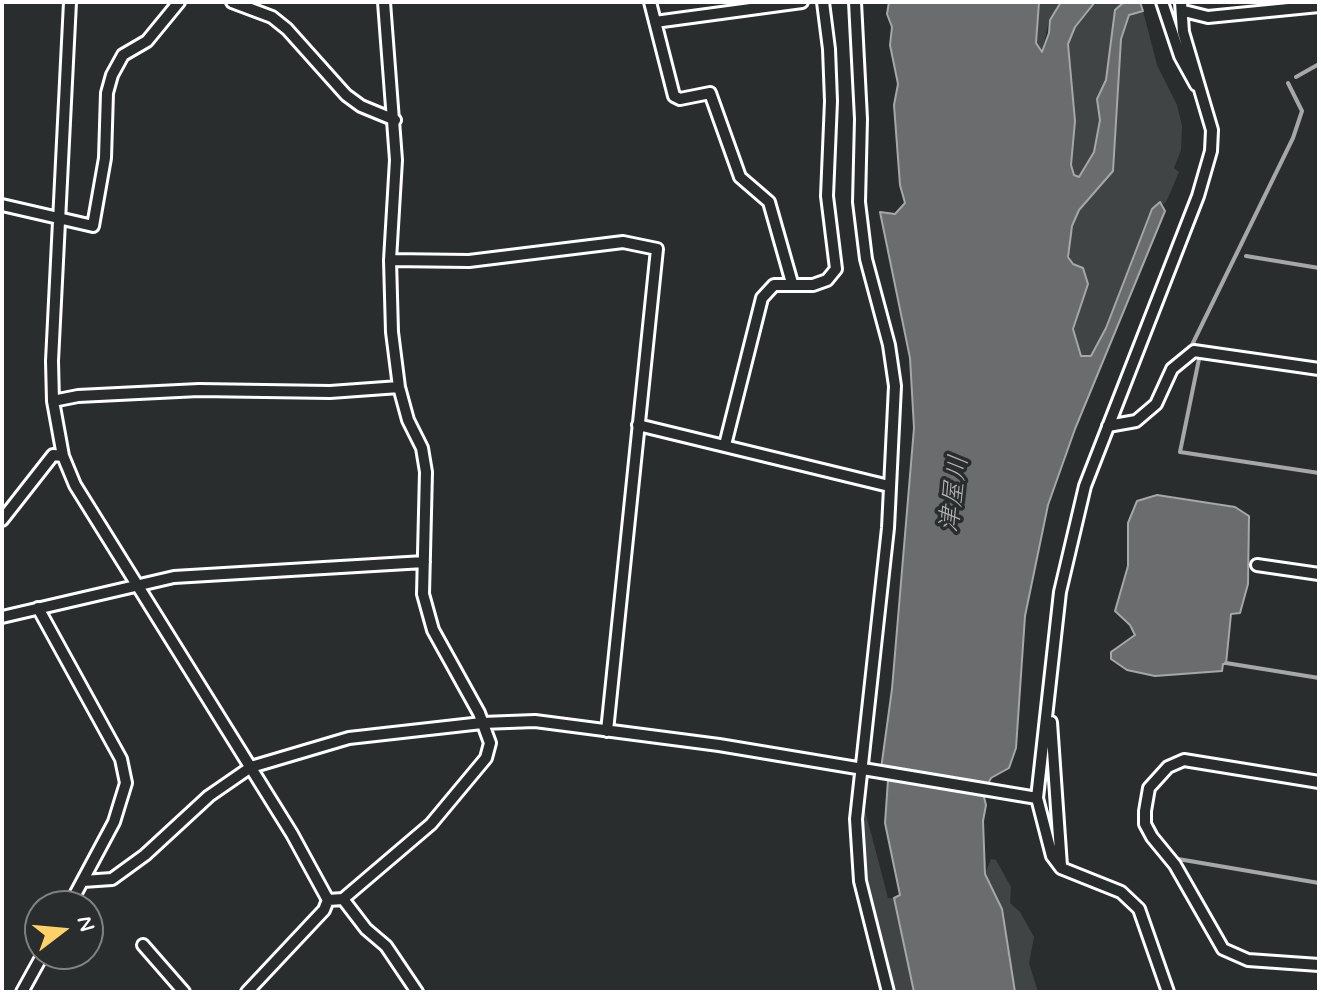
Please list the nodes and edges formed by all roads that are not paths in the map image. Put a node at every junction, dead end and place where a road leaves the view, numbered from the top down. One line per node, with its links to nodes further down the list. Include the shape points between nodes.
1 (70, 2): 16 (street)
2 (179, 2): 16 (street, via 147,41 123,55 112,75 93,226)
3 (232, 2): 14 (street, via 272,17 346,95)
4 (384, 2): 14 (street)
5 (650, 2): 12 (street)
6 (802, 2): 12 (street)
7 (823, 2): 18 (street, via 830,88 827,196 836,269 813,285)
8 (855, 2): 26 (street, via 859,202 866,259 895,386)
9 (1162, 2): 13 (street, via 1180,56)
10 (1183, 6): 11 (street, via 1208,17); 13 (street, via 1183,32)
11 (1319, 6)
12 (655, 22): 18 (street, via 674,96 710,93 740,177 769,202)
13 (1205, 99): 23 (street, via 1212,130 1207,172)
14 (395, 120): 17 (street)
15 (2, 205): 16 (street)
16 (59, 219): 21 (street)
17 (390, 260): 20 (street); 22 (street, via 469,261 623,242 657,249)
18 (792, 283): 24 (street, via 774,285 762,298)
19 (1319, 369): 23 (street, via 1194,351 1172,369 1156,404 1136,421)
20 (399, 387): 21 (street, via 199,390); 28 (street, via 426,472)
21 (53, 401): 25 (street)
22 (638, 425): 24 (street); 36 (street)
23 (1108, 426): 34 (street, via 1085,486 1060,592)
24 (725, 445): 26 (street)
25 (63, 456): 27 (street, via 53,455); 31 (street, via 75,485)
26 (889, 486): 38 (street)
27 (2, 520)
28 (424, 562): 31 (street); 35 (street, via 426,613)
29 (1257, 565): 30 (street)
30 (1319, 574)
31 (138, 583): 32 (street); 37 (street)
32 (38, 608): 33 (street); 42 (street, via 121,759 126,783 123,801)
33 (2, 617)
34 (1053, 653): 40 (street); 41 (street, via 1051,737)
35 (482, 723): 36 (street, via 535,721); 37 (street, via 349,738); 44 (street, via 490,743 486,758 431,824)
36 (607, 731): 38 (street)
37 (251, 767): 42 (street, via 112,879); 45 (street)
38 (859, 771): 40 (street); 53 (street, via 860,881)
39 (1319, 782): 47 (street, via 1184,760 1168,767 1149,788 1145,824 1223,949 1248,960)
40 (1037, 798): 41 (street, via 1052,856)
41 (1061, 868): 54 (street, via 1130,899 1147,927)
42 (83, 881): 43 (street)
43 (78, 890)
44 (343, 899): 45 (street); 52 (street, via 386,946)
45 (328, 900): 51 (street)
46 (143, 945): 50 (street)
47 (1319, 965)
48 (34, 970): 49 (street)
49 (22, 992)
50 (184, 992)
51 (247, 992)
52 (417, 992)
53 (888, 992)
54 (1168, 992)

